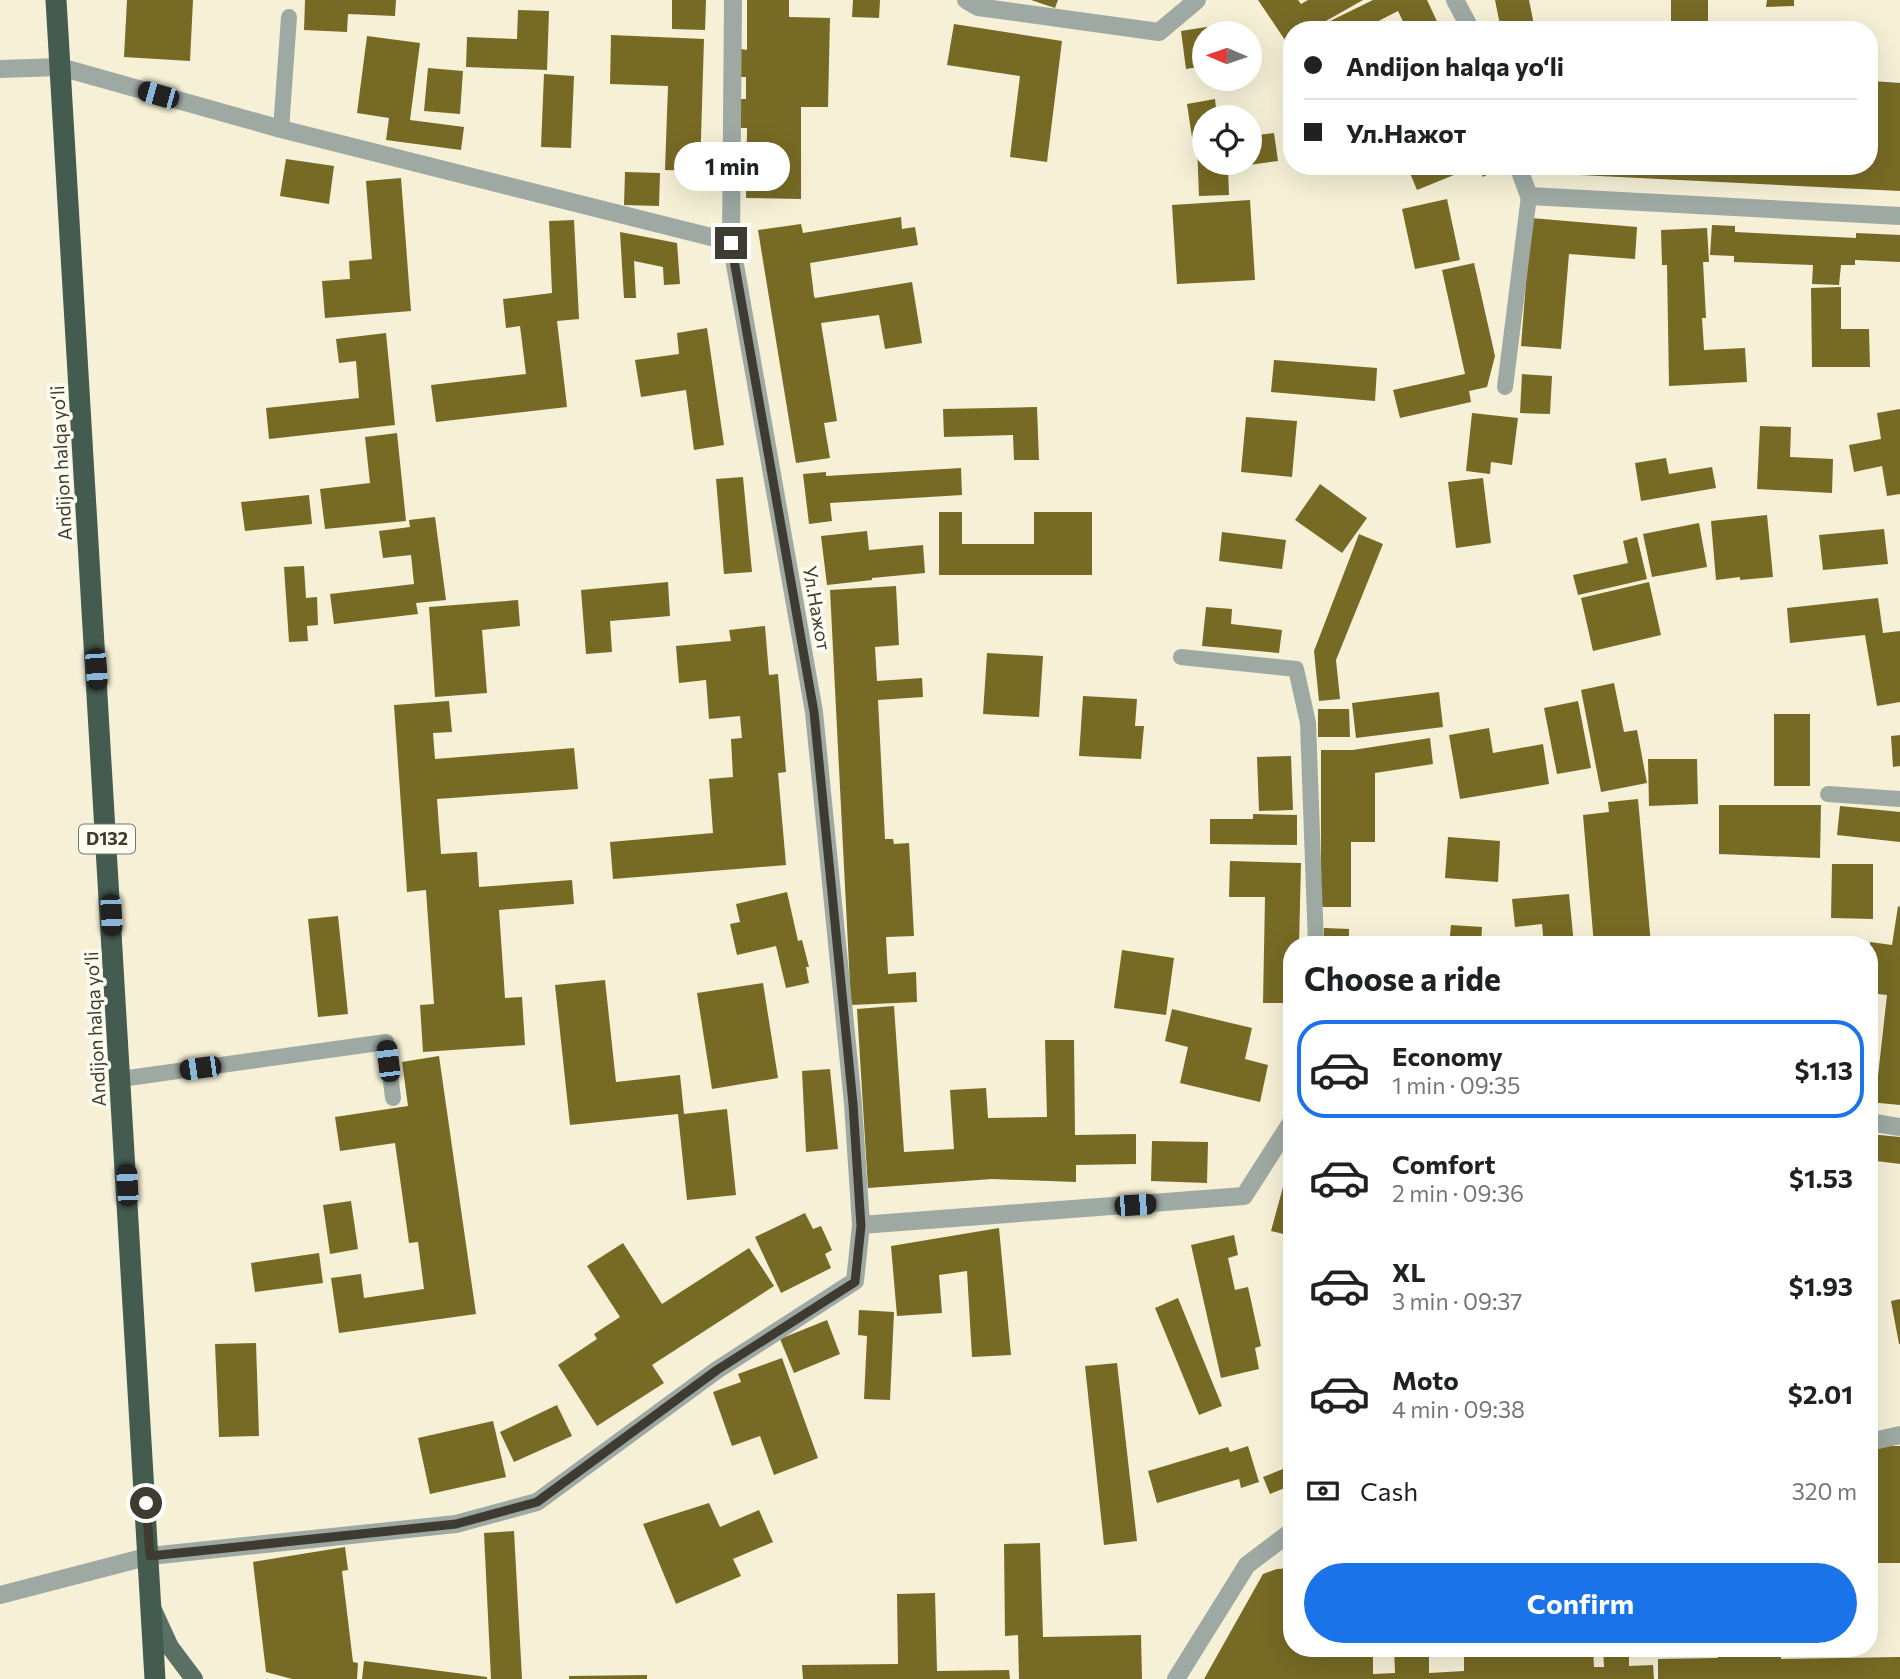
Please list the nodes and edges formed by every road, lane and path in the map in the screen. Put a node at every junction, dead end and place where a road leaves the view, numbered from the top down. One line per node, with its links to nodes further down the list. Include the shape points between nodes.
1 (56, 0): 8 (highway, Andijon halqa yo‘li / D132)
2 (733, 0): 14 (street, Ул.Нажот)
3 (965, 0): 4 (street, via 978,7 1159,32)
4 (1197, 0)
5 (1455, 0): 7 (street)
6 (289, 18): 10 (lane)
7 (1466, 21)
8 (60, 67): 9 (street); 10 (street); 20 (highway, Andijon halqa yo‘li / D132)
9 (0, 68)
10 (281, 129): 14 (street)
11 (1521, 175): 12 (street)
12 (1529, 196): 13 (street); 15 (lane)
13 (1900, 216)
14 (731, 243): 25 (street, Ул.Нажот, via 814,712)
15 (1505, 387)
16 (1181, 657): 19 (lane, via 1296,669 1308,723)
17 (1828, 794): 18 (lane)
18 (1900, 799)
19 (1316, 936)
20 (121, 1079): 21 (lane, via 386,1042); 29 (highway, Andijon halqa yo‘li / D132)
21 (393, 1098)
22 (1878, 1123): 23 (street)
23 (1900, 1127)
24 (1283, 1135): 25 (street, via 1244,1196)
25 (861, 1226): 29 (street, Ул.Нажот, via 855,1282 717,1370 537,1502 456,1524)
26 (1900, 1435): 27 (street)
27 (1878, 1440)
28 (1283, 1538): 34 (street, via 1247,1565)
29 (150, 1556): 30 (street); 31 (highway, Andijon halqa yo‘li / D132)
30 (0, 1595)
31 (152, 1609): 32 (highway, Andijon halqa yo‘li / D132); 33 (main road, via 170,1647)
32 (155, 1679)
33 (194, 1679)
34 (1176, 1679)

